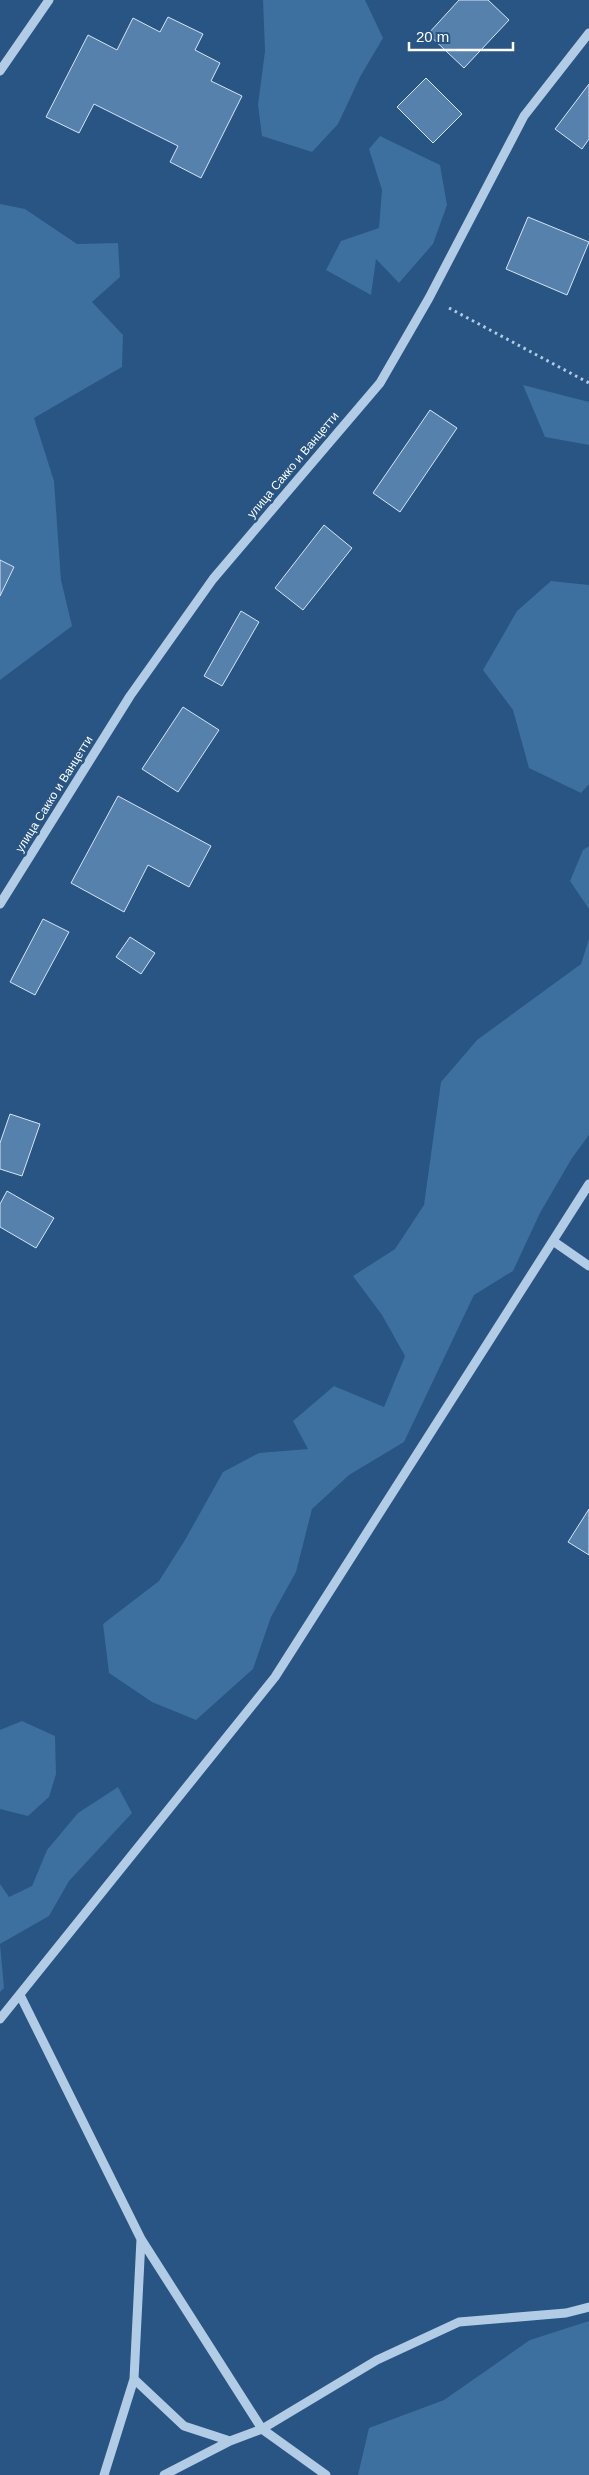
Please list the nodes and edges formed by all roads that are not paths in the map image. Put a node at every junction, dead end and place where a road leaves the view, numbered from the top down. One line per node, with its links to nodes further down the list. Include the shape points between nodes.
1 (49, 0): 3 (street)
2 (589, 34): 4 (street, улица Сакко и Ванцетти, via 524,116 429,298 380,382 207,587 130,696)
3 (0, 71)
4 (0, 904)
5 (589, 1184): 6 (street)
6 (553, 1241): 7 (street); 8 (street, via 275,1677)
7 (589, 1266)
8 (20, 1995): 9 (street); 10 (street)
9 (0, 2019)
10 (141, 2239): 12 (street); 13 (street)
11 (589, 2307): 13 (street, via 566,2313 459,2322 377,2360)
12 (134, 2380): 14 (street, via 184,2426); 15 (street)
13 (262, 2429): 14 (street); 17 (street)
14 (230, 2441): 16 (street)
15 (104, 2475)
16 (164, 2475)
17 (326, 2475)

